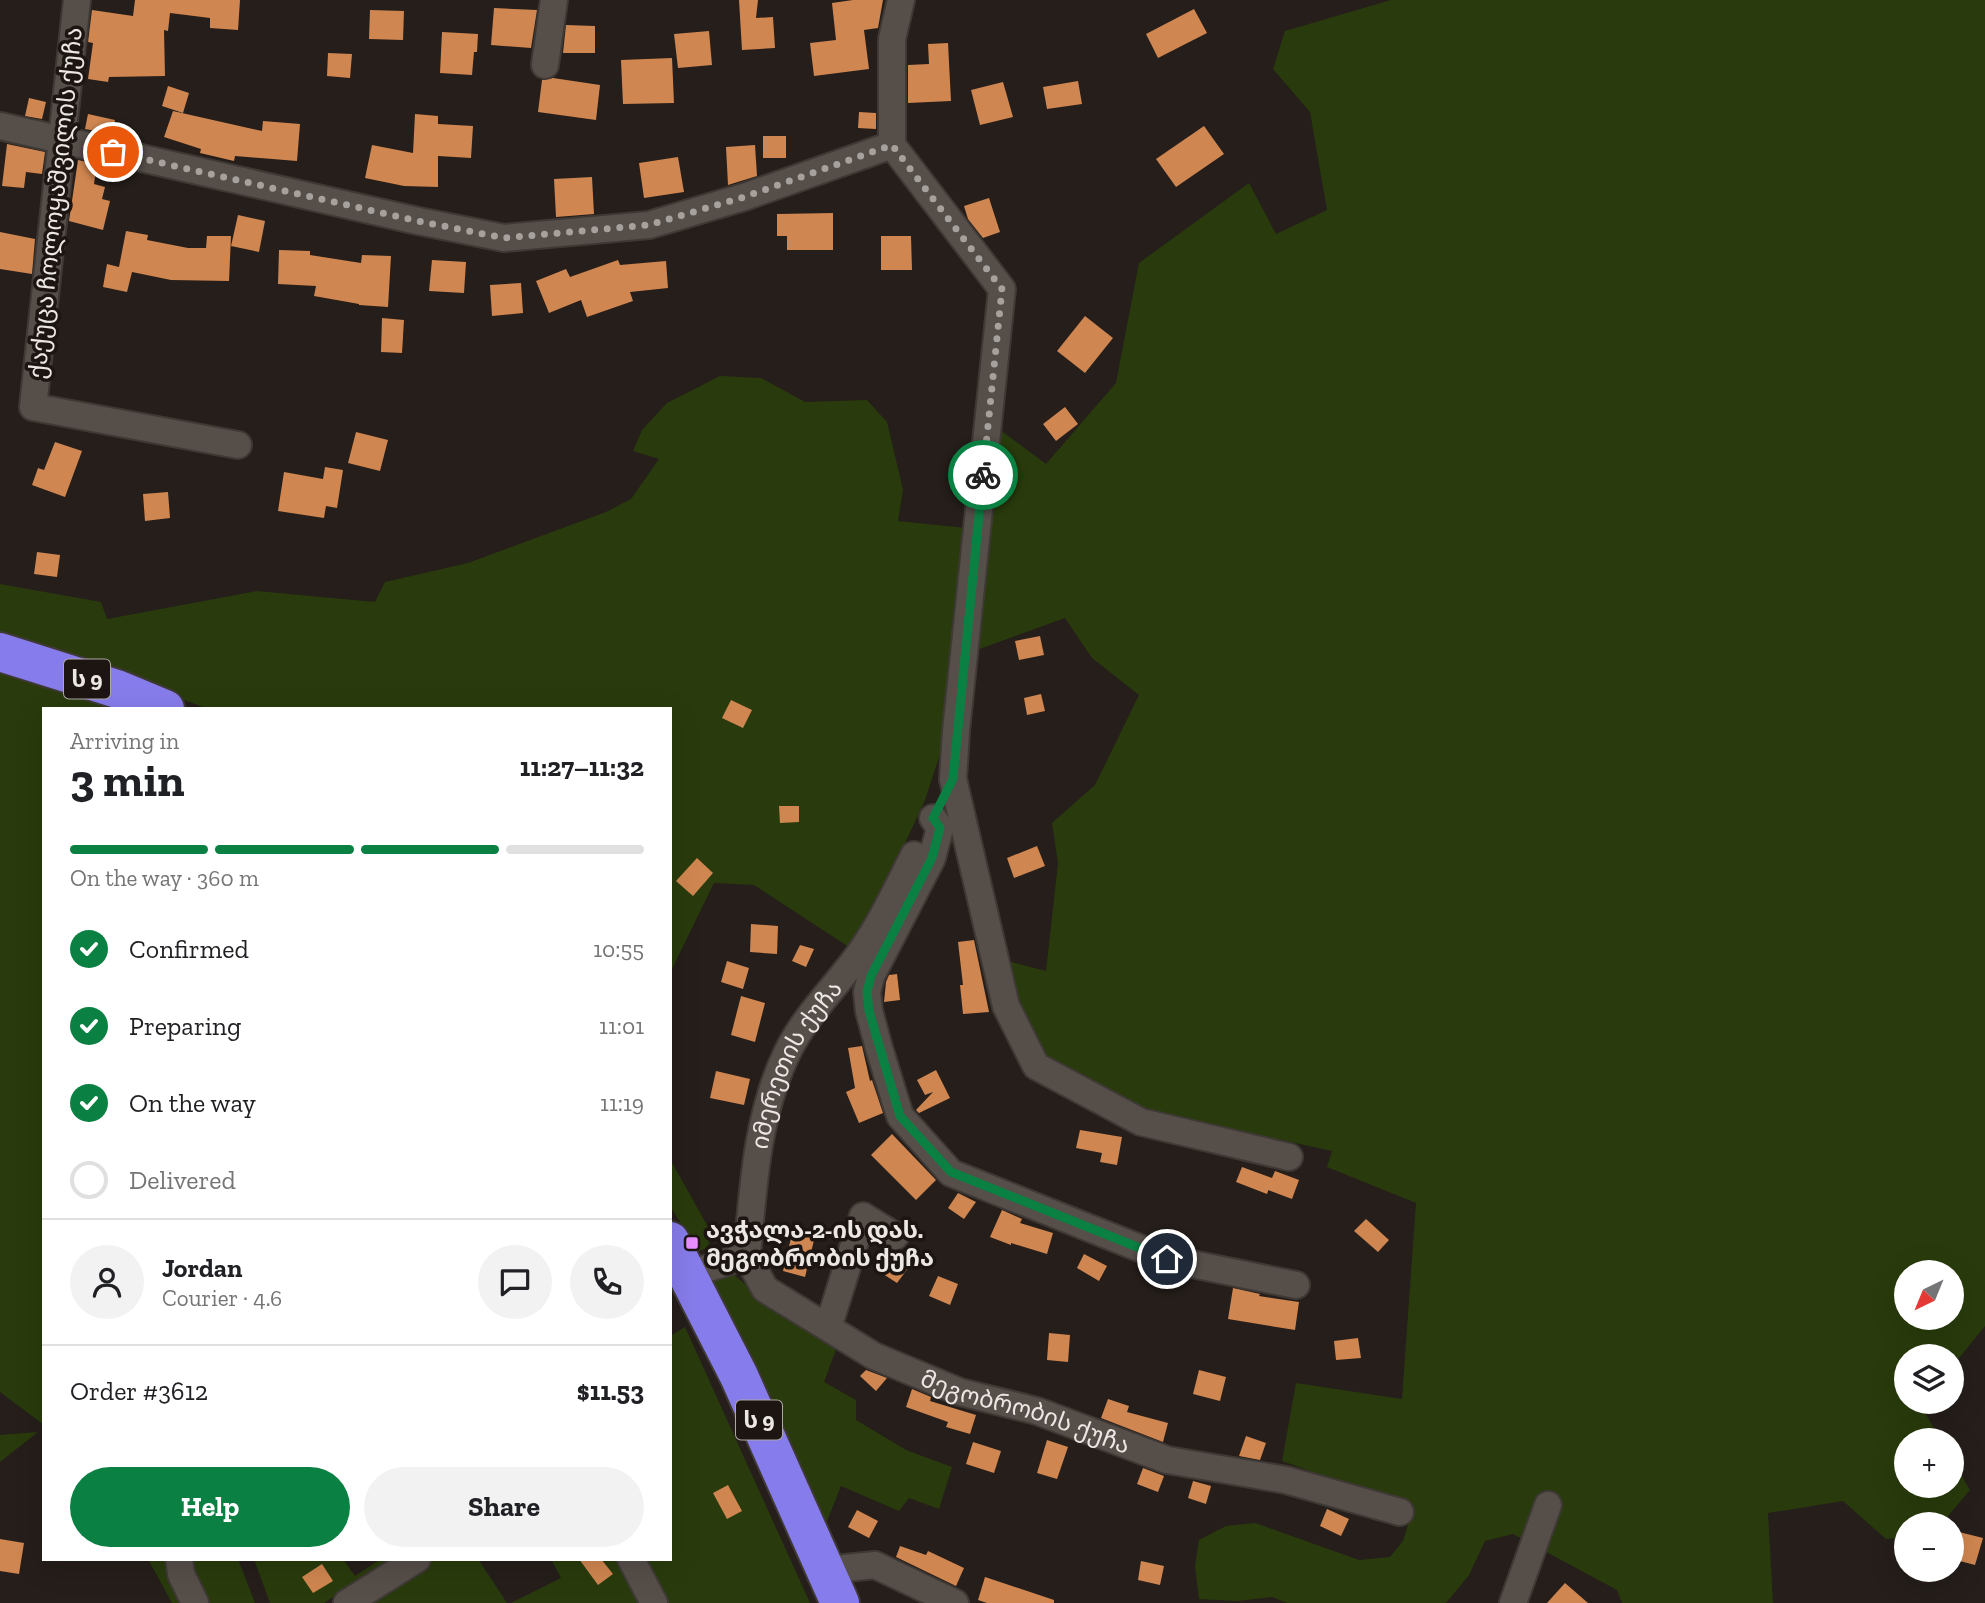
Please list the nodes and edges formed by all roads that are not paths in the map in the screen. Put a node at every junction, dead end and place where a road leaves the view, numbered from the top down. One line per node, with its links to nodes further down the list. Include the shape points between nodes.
1 (77, 0): 6 (street, ქაქუცა ჩოლოყაშვილის ქუჩა)
2 (554, 0): 4 (street)
3 (901, 0): 7 (street, via 892,39)
4 (545, 65)
5 (0, 126): 6 (street)
6 (62, 140): 7 (street, via 504,238 649,225); 8 (street, ქაქუცა ჩოლოყაშვილის ქუჩა, via 33,407)
7 (892, 145): 11 (street, via 1002,289)
8 (238, 445)
9 (0, 652): 10 (highway, ს 9, via 104,684)
10 (160, 707)
11 (953, 779): 12 (street, იმერეთის ქუჩა); 13 (street, via 1006,1006 1036,1066 1141,1122)
12 (933, 818): 16 (street, იმერეთის ქუჩა, via 870,937 800,1029 787,1054 760,1141); 18 (street, via 940,828 936,849 867,992 900,1116 951,1172 1167,1259)
13 (1289, 1157)
14 (895, 1236): 19 (street, via 863,1216 832,1315)
15 (672, 1244): 17 (highway, ს 9)
16 (747, 1256): 17 (street); 19 (street, მეგობრობის ქუჩა, via 765,1289)
17 (689, 1274): 25 (highway, ს 9)
18 (1296, 1285)
19 (821, 1323): 21 (street, მეგობრობის ქუჩა, via 874,1356 960,1391 1037,1411 1167,1460 1286,1480)
20 (1548, 1505): 30 (street)
21 (1400, 1512)
22 (179, 1561): 26 (street)
23 (414, 1561): 27 (street)
24 (632, 1561): 28 (street)
25 (832, 1587): 29 (street, via 874,1565)
26 (195, 1603)
27 (347, 1603)
28 (654, 1603)
29 (955, 1603)
30 (1513, 1603)

